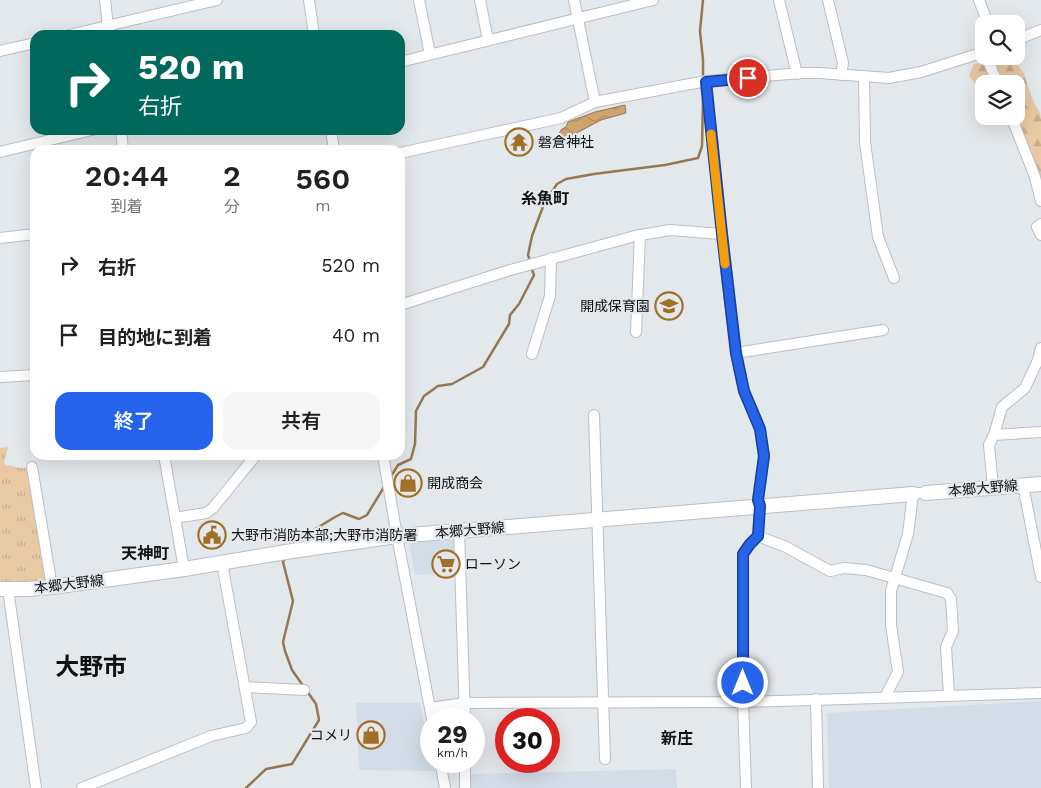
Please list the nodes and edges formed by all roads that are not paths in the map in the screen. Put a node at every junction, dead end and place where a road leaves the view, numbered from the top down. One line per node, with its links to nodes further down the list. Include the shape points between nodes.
1 (105, 0): 13 (street)
2 (217, 0): 13 (street)
3 (309, 0): 14 (street)
4 (419, 0): 20 (street)
5 (480, 0): 17 (street)
6 (574, 0): 12 (street)
7 (653, 0): 12 (street)
8 (779, 0): 23 (street)
9 (828, 0): 24 (street, via 843,63)
10 (979, 0): 11 (street)
11 (985, 15)
12 (578, 18): 17 (street); 27 (street)
13 (108, 30)
14 (313, 30)
15 (1041, 30): 16 (street)
16 (1025, 36)
17 (488, 40): 20 (street)
18 (30, 44): 19 (street)
19 (0, 51)
20 (430, 54): 22 (street)
21 (975, 55): 25 (street, via 921,72 889,78)
22 (405, 61)
23 (797, 74): 24 (street); 26 (street)
24 (841, 74): 25 (street)
25 (864, 76): 40 (street, via 866,142 878,237)
26 (706, 82): 27 (street); 34 (street)
27 (595, 102): 31 (street, via 561,118)
28 (1015, 125): 32 (street)
29 (71, 135): 30 (street)
30 (0, 152)
31 (405, 152)
32 (1041, 201)
33 (1041, 224): 37 (street, via 1037,227)
34 (722, 234): 36 (street, via 670,230); 45 (street)
35 (30, 235): 38 (street)
36 (640, 235): 39 (street); 43 (street)
37 (1041, 235)
38 (0, 238)
39 (551, 258): 41 (street); 46 (street, via 550,296)
40 (894, 278)
41 (405, 303)
42 (883, 330): 45 (street)
43 (636, 332)
44 (1041, 348): 47 (street)
45 (736, 353): 61 (street, via 744,391 760,429 764,456)
46 (532, 354)
47 (1040, 362): 52 (street, via 1024,388 1002,407)
48 (30, 376): 49 (street)
49 (0, 377)
50 (594, 415): 63 (street)
51 (1041, 432): 52 (street)
52 (994, 435): 59 (street, via 989,445)
53 (165, 460): 62 (street)
54 (252, 460): 62 (street, via 213,508 206,513)
55 (384, 460): 65 (street)
56 (32, 467): 72 (street)
57 (1041, 484): 58 (main road, 本郷大野線)
58 (1023, 485): 59 (main road, 本郷大野線); 67 (street)
59 (993, 488): 60 (main road, 本郷大野線)
60 (919, 493): 61 (main road, 本郷大野線); 71 (street)
61 (760, 506): 63 (main road, 本郷大野線); 66 (street)
62 (175, 518): 69 (street)
63 (597, 520): 64 (main road, 本郷大野線); 80 (street)
64 (459, 531): 65 (main road, 本郷大野線); 82 (street)
65 (396, 536): 68 (main road, 本郷大野線); 83 (street)
66 (758, 536): 71 (street, via 830,570 866,570); 81 (street, via 743,554)
67 (1039, 557): 70 (street)
68 (222, 563): 69 (main road, 本郷大野線); 74 (street)
69 (184, 569): 72 (main road, 本郷大野線)
70 (1041, 576)
71 (896, 578): 77 (street, via 947,593 951,599 953,631 946,647); 78 (street, via 891,591 891,625 898,672)
72 (52, 587): 73 (main road, 本郷大野線)
73 (4, 589): 88 (street)
74 (246, 687): 75 (street); 89 (street, via 252,722 246,728 211,736)
75 (304, 690)
76 (1041, 693): 77 (street)
77 (949, 695): 78 (street)
78 (885, 697): 79 (street)
79 (816, 699): 81 (street); 93 (street)
80 (603, 702): 81 (street); 82 (street); 85 (street)
81 (743, 702): 92 (street)
82 (465, 703): 83 (street); 84 (street)
83 (430, 708)
84 (465, 708)
85 (604, 759)
86 (442, 773): 90 (street)
87 (465, 773): 91 (street)
88 (36, 788)
89 (82, 788)
90 (445, 788)
91 (464, 788)
92 (746, 788)
93 (818, 788)

